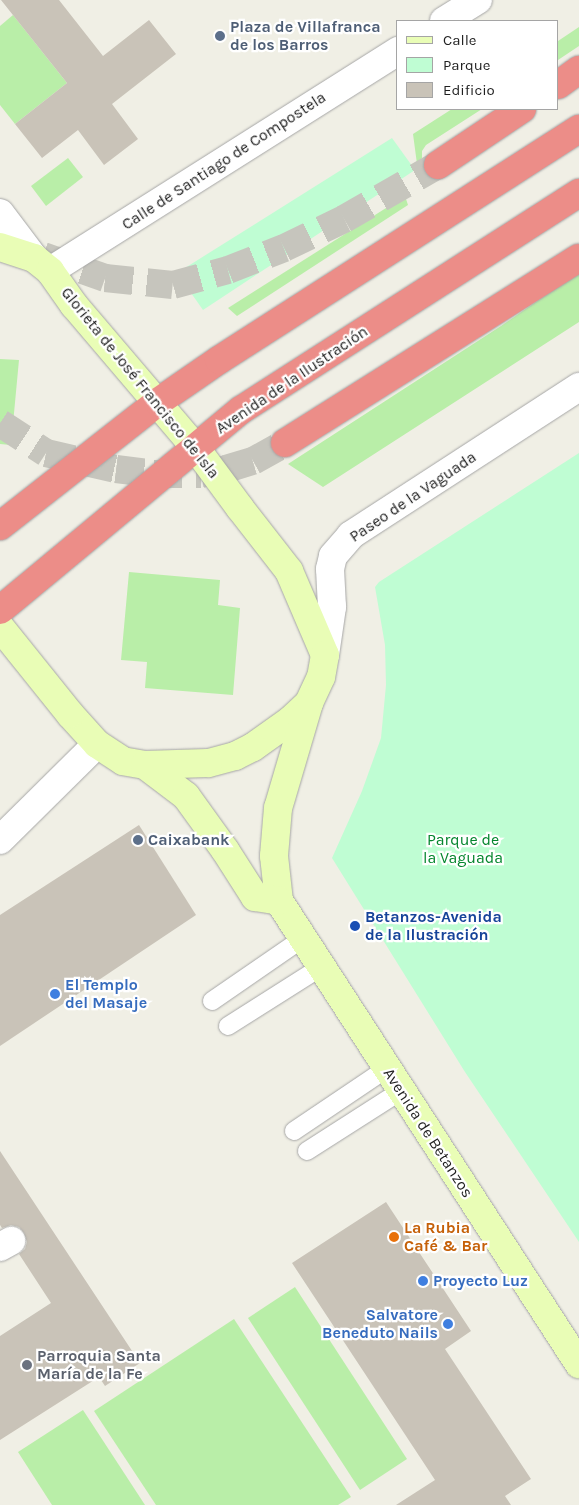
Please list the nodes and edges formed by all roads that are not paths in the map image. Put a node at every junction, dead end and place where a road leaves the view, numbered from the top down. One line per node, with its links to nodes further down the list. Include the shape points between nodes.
1 (478, 0): 2 (street)
2 (446, 20)
3 (396, 51): 13 (street, Calle de Santiago de Compostela)
4 (579, 70): 5 (highway)
5 (559, 84)
6 (520, 110): 8 (highway)
7 (579, 129): 15 (highway)
8 (438, 165)
9 (579, 193): 17 (highway, Avenida de la Ilustración, via 241,410)
10 (0, 213): 13 (street)
11 (0, 247): 13 (street)
12 (579, 258): 16 (highway)
13 (42, 264): 15 (street, Glorieta de José Francisco de Isla)
14 (579, 388): 21 (street, Paseo de la Vaguada, via 351,535 333,556 330,569 332,608)
15 (158, 402): 17 (street, Glorieta de José Francisco de Isla); 18 (highway)
16 (285, 444)
17 (195, 447): 19 (highway, Avenida de la Ilustración); 21 (street, Glorieta de José Francisco de Isla, via 289,571)
18 (0, 526)
19 (0, 610)
20 (0, 627): 23 (street)
21 (325, 655): 22 (street, via 321,677)
22 (309, 703): 24 (street, via 270,736 235,756 208,763); 26 (street, Avenida de Betanzos, via 278,808 274,856)
23 (97, 744): 24 (street, via 123,761); 25 (street)
24 (145, 765): 26 (street, via 186,796 255,897)
25 (0, 840)
26 (279, 901): 27 (street, Avenida de Betanzos)
27 (302, 939): 28 (street, Avenida de Betanzos); 29 (lane)
28 (321, 967): 30 (lane); 31 (street, Avenida de Betanzos)
29 (212, 1001)
30 (228, 1026)
31 (393, 1080): 32 (lane); 33 (lane); 34 (street, Avenida de Betanzos)
32 (294, 1131)
33 (307, 1151)
34 (579, 1364)

